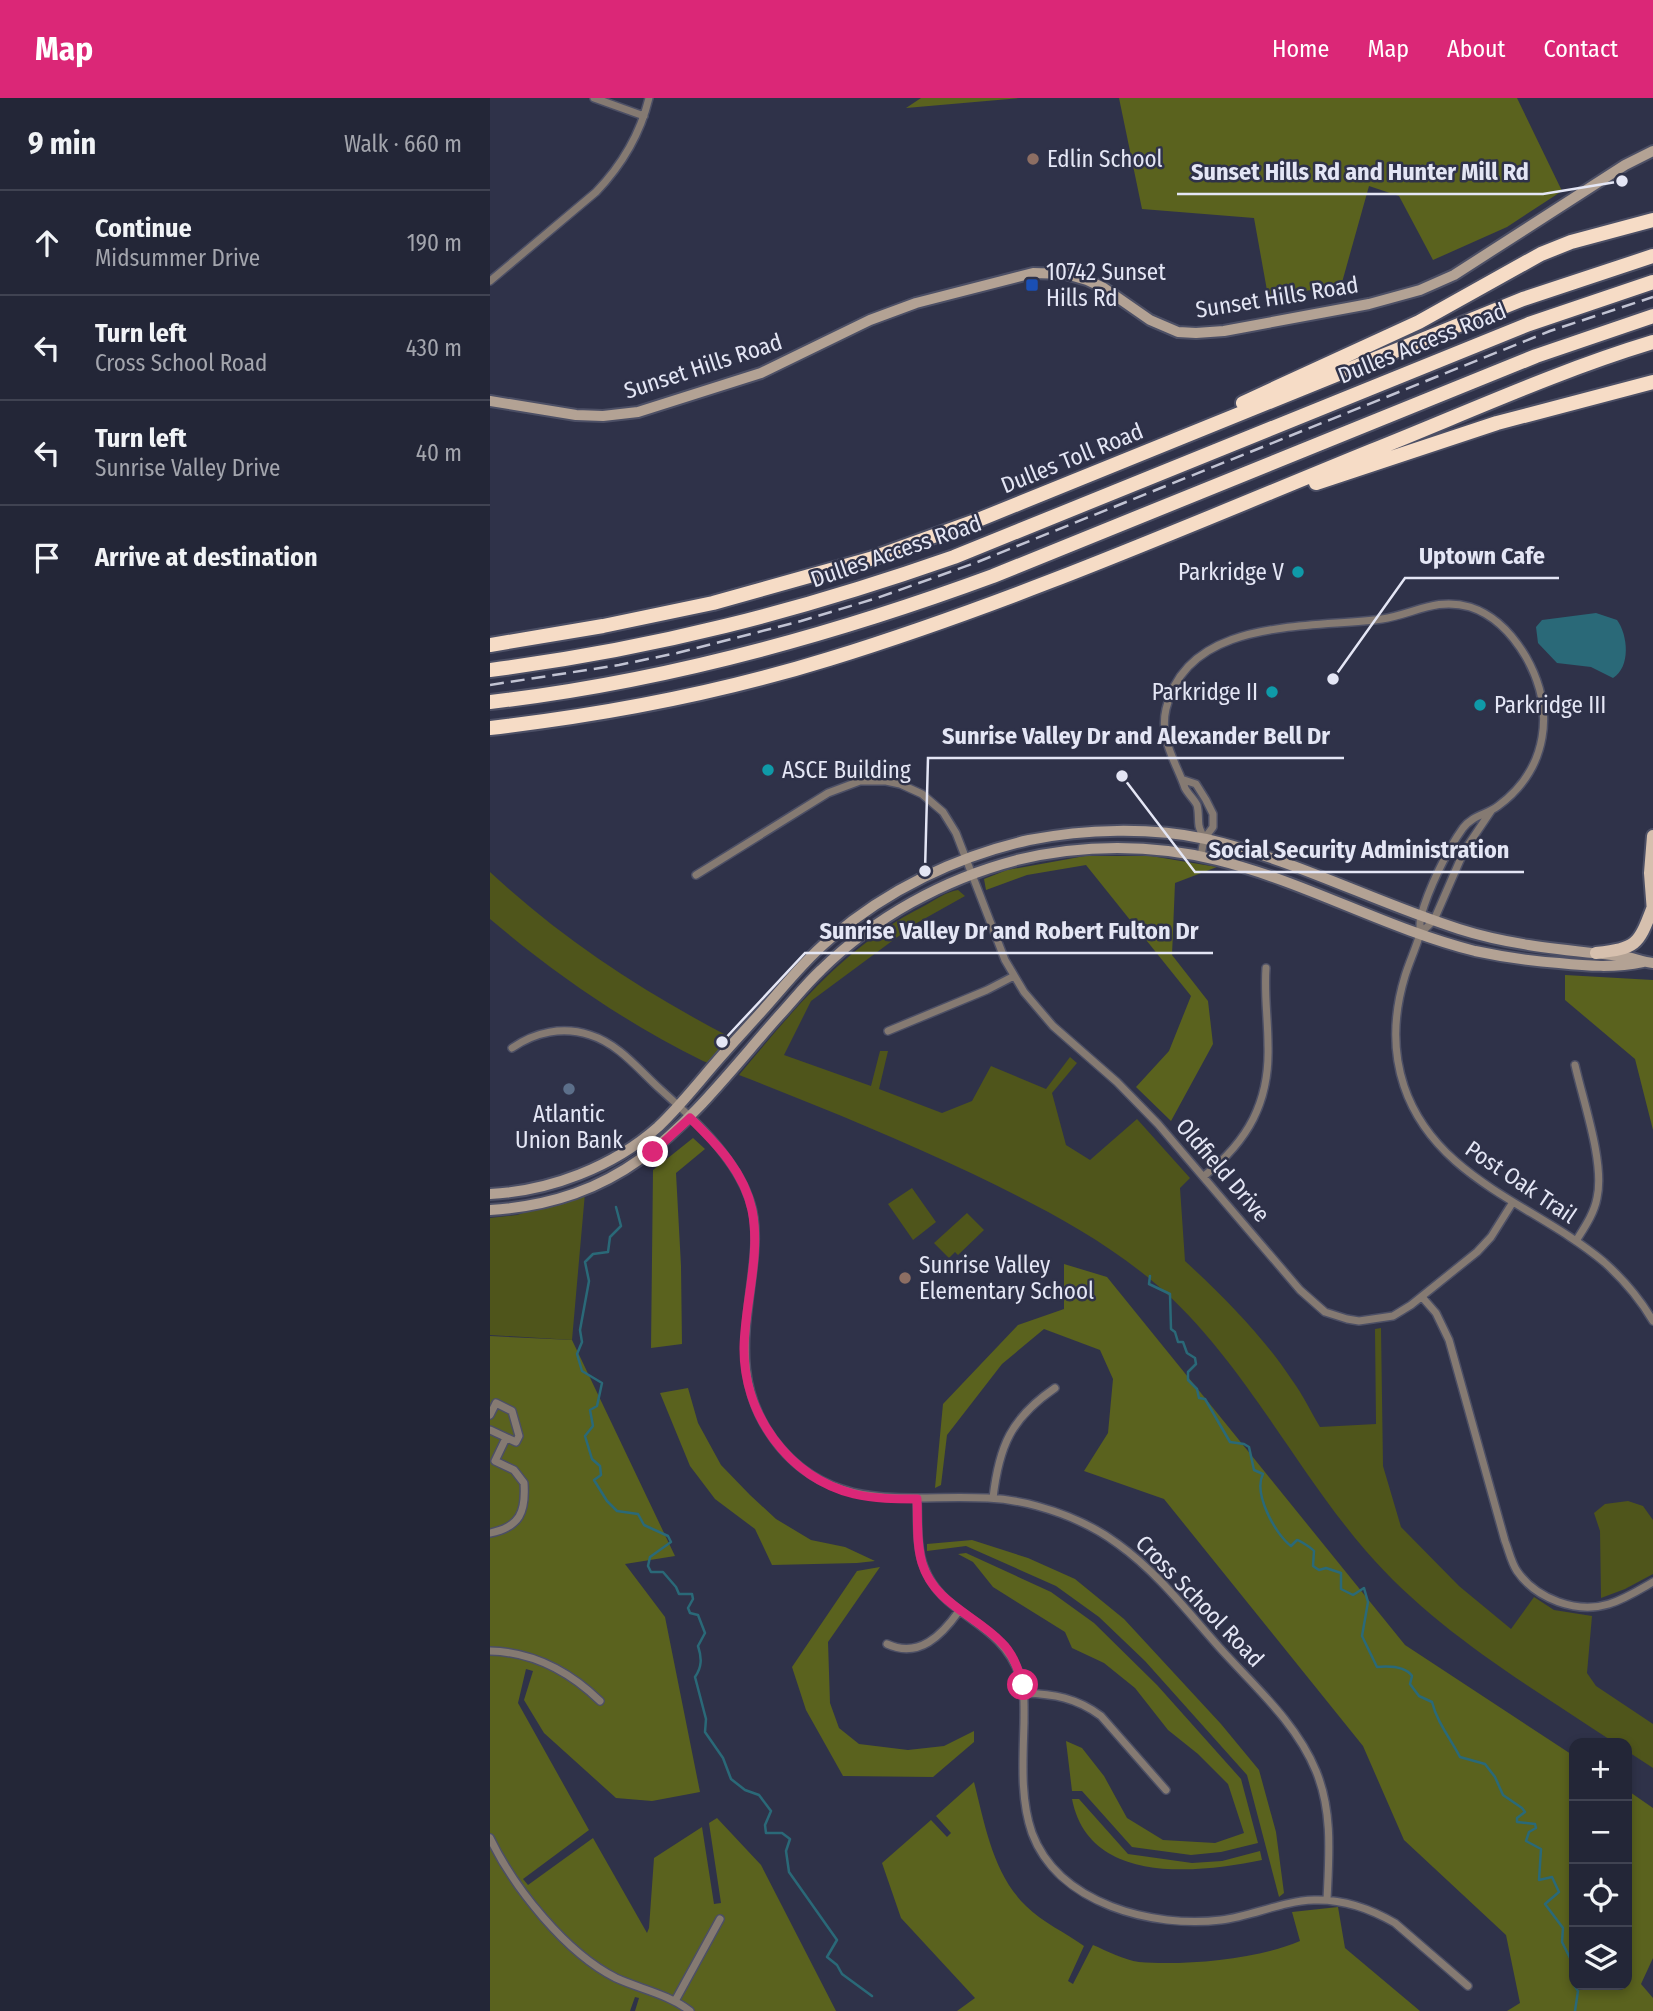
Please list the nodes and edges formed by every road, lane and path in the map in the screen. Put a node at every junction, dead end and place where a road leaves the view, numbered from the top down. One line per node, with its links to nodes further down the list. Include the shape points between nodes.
1 (594, 98): 3 (street)
2 (649, 98): 3 (street)
3 (644, 116): 7 (street, via 630,148 609,178)
4 (1653, 151): 12 (main road, Sunset Hills Road, via 1454,275 1369,304 1224,331 1178,332 1150,320 1087,279 1033,273 905,307 761,373 638,412 576,415)
5 (1653, 220): 13 (highway, via 1541,254 1409,326)
6 (1653, 256): 13 (highway, Dulles Toll Road, via 1523,299)
7 (490, 281)
8 (1653, 282): 16 (highway, Dulles Access Road, via 1529,324 882,582 689,636)
9 (1653, 316): 17 (highway, via 1536,356 918,604 721,660)
10 (1653, 342): 14 (highway)
11 (1653, 382): 14 (highway, via 1448,438)
12 (490, 401)
13 (1102, 470): 15 (highway, Dulles Toll Road, via 955,529 814,576 667,613)
14 (1162, 536): 18 (highway, via 980,609 826,660 634,706)
15 (490, 645)
16 (490, 670)
17 (490, 702)
18 (490, 728)
19 (1184, 780): 20 (street, via 1167,745 1166,710 1174,687 1197,658 1216,646 1264,631 1387,618 1427,605 1448,604 1472,608 1511,634 1538,681 1543,722 1540,751 1528,776); 22 (street, via 1197,806); 22 (street, via 1196,784 1213,814 1213,827)
20 (1492, 810): 28 (street, via 1463,828); 29 (street, via 1464,851)
21 (1653, 836): 27 (main road)
22 (1204, 839): 23 (street); 24 (main road, via 1117,832 1068,834); 28 (main road)
23 (1201, 856): 25 (main road, via 1089,849 1020,859); 30 (main road, via 1271,876)
24 (966, 859): 25 (street, Oldfield Drive); 26 (street, Oldfield Drive, via 950,822 933,802 900,784 873,780 836,788); 38 (main road, via 891,894 830,939)
25 (971, 874): 34 (street, Oldfield Drive); 39 (main road, via 914,901 851,942 806,985)
26 (695, 875)
27 (1653, 911): 31 (main road, via 1638,940 1621,949)
28 (1421, 916): 29 (main road); 30 (street)
29 (1434, 920): 30 (street); 31 (main road, via 1482,936)
30 (1420, 933): 32 (main road, via 1474,950 1538,962 1596,966); 42 (street, Post Oak Trail, via 1396,1015 1396,1050 1404,1084 1418,1117 1440,1148)
31 (1596, 953): 32 (main road)
32 (1649, 962)
33 (1266, 968): 40 (street, via 1265,1088 1238,1145)
34 (1014, 976): 35 (street); 40 (street, Oldfield Drive, via 1045,1018 1133,1097)
35 (888, 1031)
36 (512, 1048): 38 (street, Cross School Road, via 551,1031 587,1034 611,1044)
37 (1575, 1065): 44 (street, via 1599,1183 1595,1207)
38 (677, 1106): 39 (street, Cross School Road); 41 (main road, via 640,1141 588,1170 542,1186)
39 (690, 1118): 43 (main road, via 653,1152 599,1184 541,1202); 52 (street, Cross School Road, via 734,1168 752,1212 754,1247 744,1361 748,1388 762,1422 793,1461 821,1481 869,1497)
40 (1204, 1176): 45 (street, Oldfield Drive, via 1300,1290 1325,1312 1347,1320 1371,1321 1393,1316)
41 (490, 1194)
42 (1513, 1202): 44 (street, Post Oak Trail); 45 (street, Oldfield Drive, via 1484,1245)
43 (490, 1210)
44 (1576, 1241): 46 (street, Post Oak Trail, via 1615,1272)
45 (1422, 1297): 54 (street, via 1449,1340 1505,1541 1525,1580 1555,1601 1584,1607 1607,1605)
46 (1653, 1321)
47 (1055, 1388): 51 (street, via 1029,1408 1008,1436)
48 (490, 1415): 50 (street, via 496,1403 512,1411 519,1436 516,1442)
49 (490, 1430): 50 (street)
50 (506, 1438): 53 (street, via 495,1461 514,1470 524,1483 523,1512 512,1525)
51 (993, 1497): 52 (street, Cross School Road); 62 (street, Cross School Road, via 1057,1512 1122,1546 1156,1577 1290,1727 1316,1772 1326,1809)
52 (917, 1499): 55 (street, via 922,1564 934,1586)
53 (490, 1533)
54 (1653, 1582)
55 (960, 1611): 56 (street, via 927,1643 910,1649); 58 (street, via 1008,1650)
56 (887, 1644)
57 (490, 1651): 59 (street, via 547,1664 581,1684)
58 (1024, 1693): 60 (street, via 1069,1698 1090,1708); 62 (street, via 1028,1819 1044,1856 1078,1888 1132,1913 1175,1922 1222,1920 1290,1902)
59 (600, 1702)
60 (1166, 1790)
61 (490, 1838): 65 (street, via 534,1908 590,1961 617,1978)
62 (1327, 1900): 64 (street, via 1365,1909 1395,1923)
63 (720, 1919): 65 (street)
64 (1468, 1986)
65 (675, 2001): 66 (street)
66 (690, 2011)

